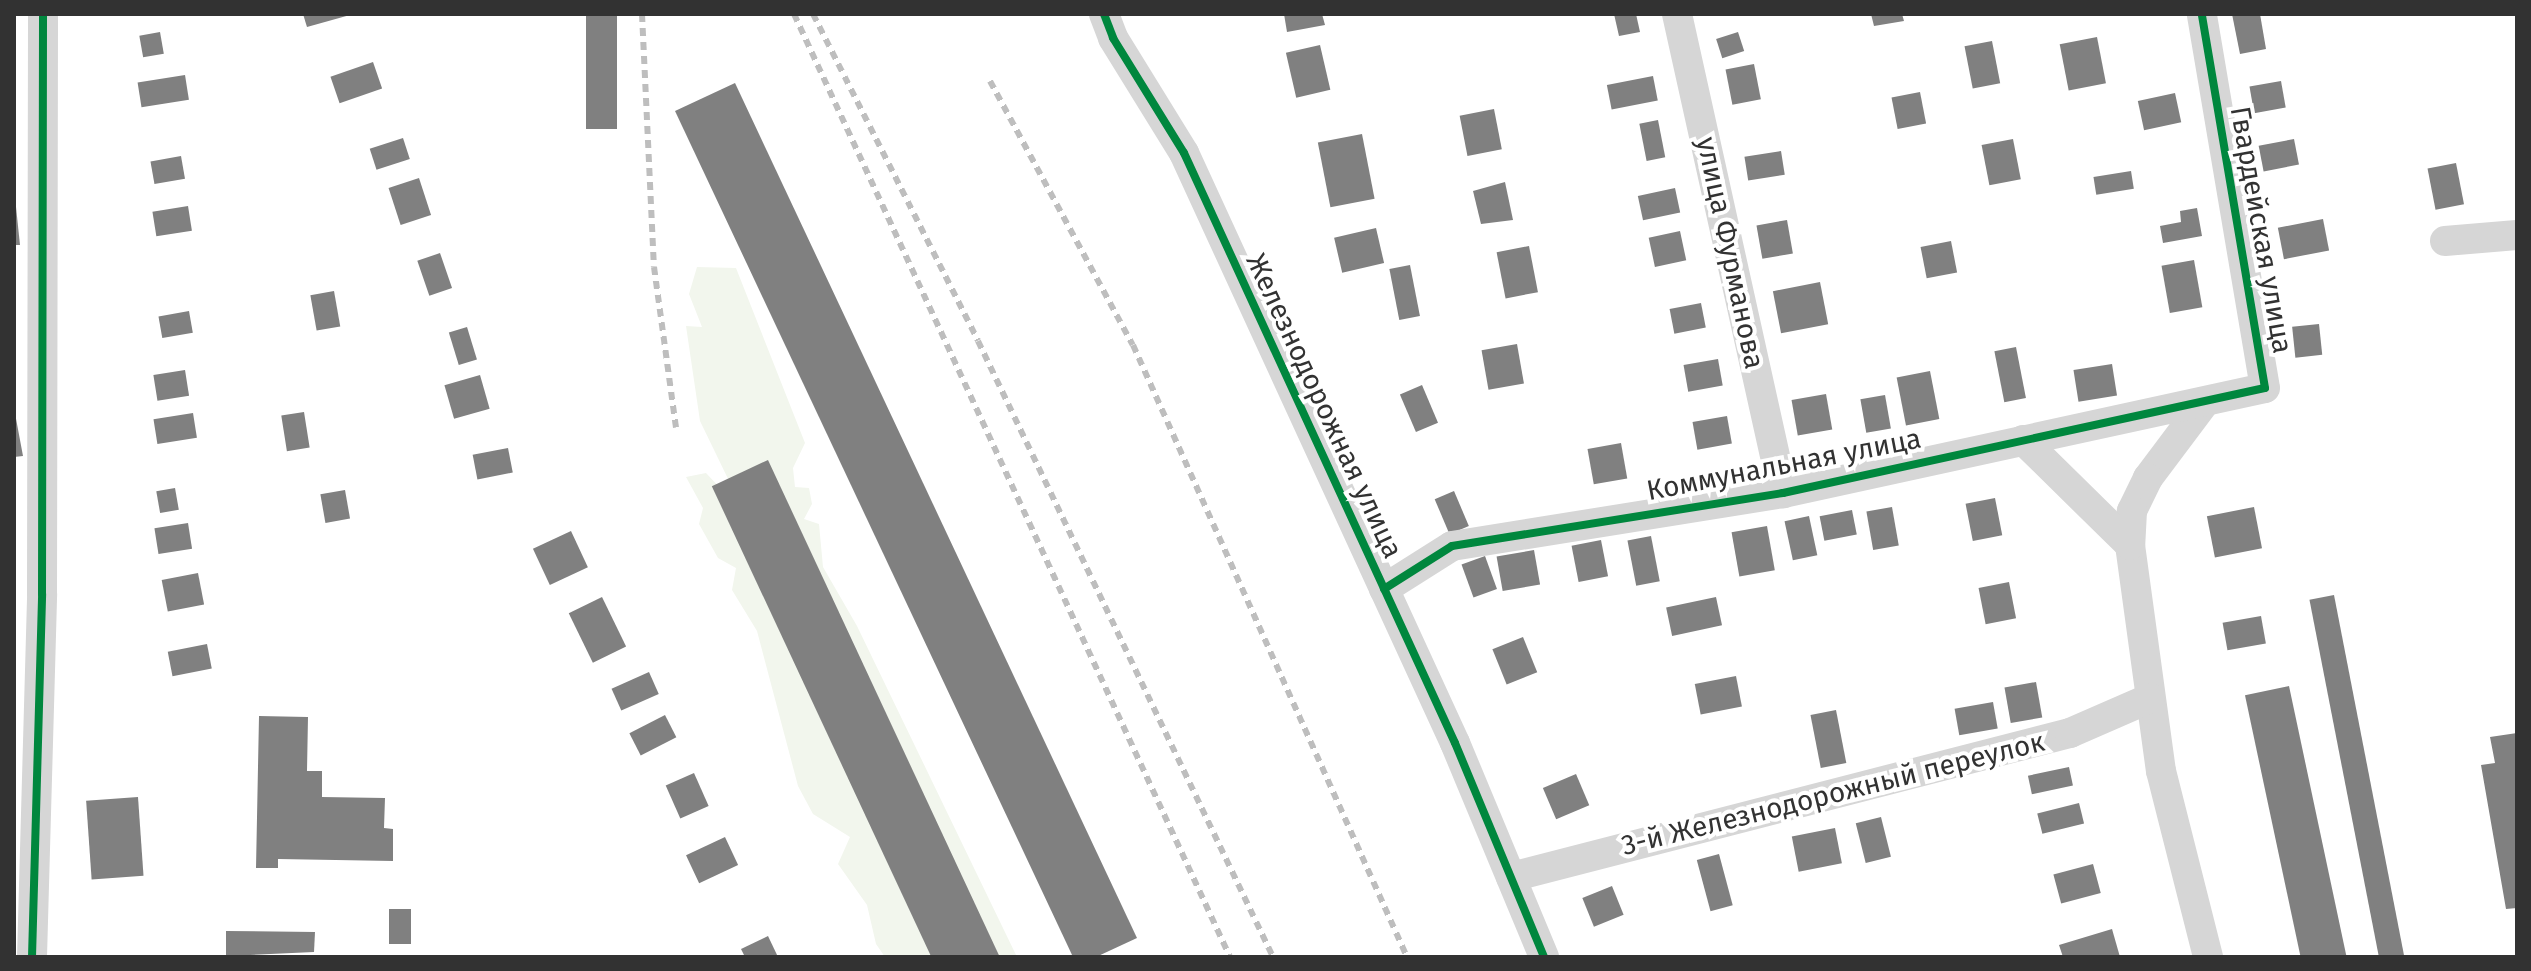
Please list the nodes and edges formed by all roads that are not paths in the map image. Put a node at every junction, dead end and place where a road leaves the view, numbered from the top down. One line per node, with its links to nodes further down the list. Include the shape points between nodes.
1 (43, 14): 12 (street)
2 (1104, 14): 11 (street, Железнодорожная улица, via 1113,38 1184,153)
3 (1677, 14): 9 (street, улица Фурманова)
4 (2202, 14): 7 (street, Гвардейская улица, via 2265,388)
5 (2517, 235): 6 (street)
6 (2445, 241)
7 (2202, 406): 8 (street, Коммунальная улица); 10 (street, via 2148,478 2132,511)
8 (2023, 440): 9 (street, Коммунальная улица); 10 (street)
9 (1783, 493): 11 (street, Коммунальная улица, via 1452,546)
10 (2130, 545): 13 (street)
11 (1384, 589): 14 (street, Железнодорожная улица)
12 (28, 594): 15 (street)
13 (2150, 698): 14 (street, 3-й Железнодорожный переулок, via 2070,733); 17 (street, via 2161,771)
14 (1511, 877): 16 (street, Железнодорожная улица)
15 (32, 957)
16 (1544, 957)
17 (2208, 957)

